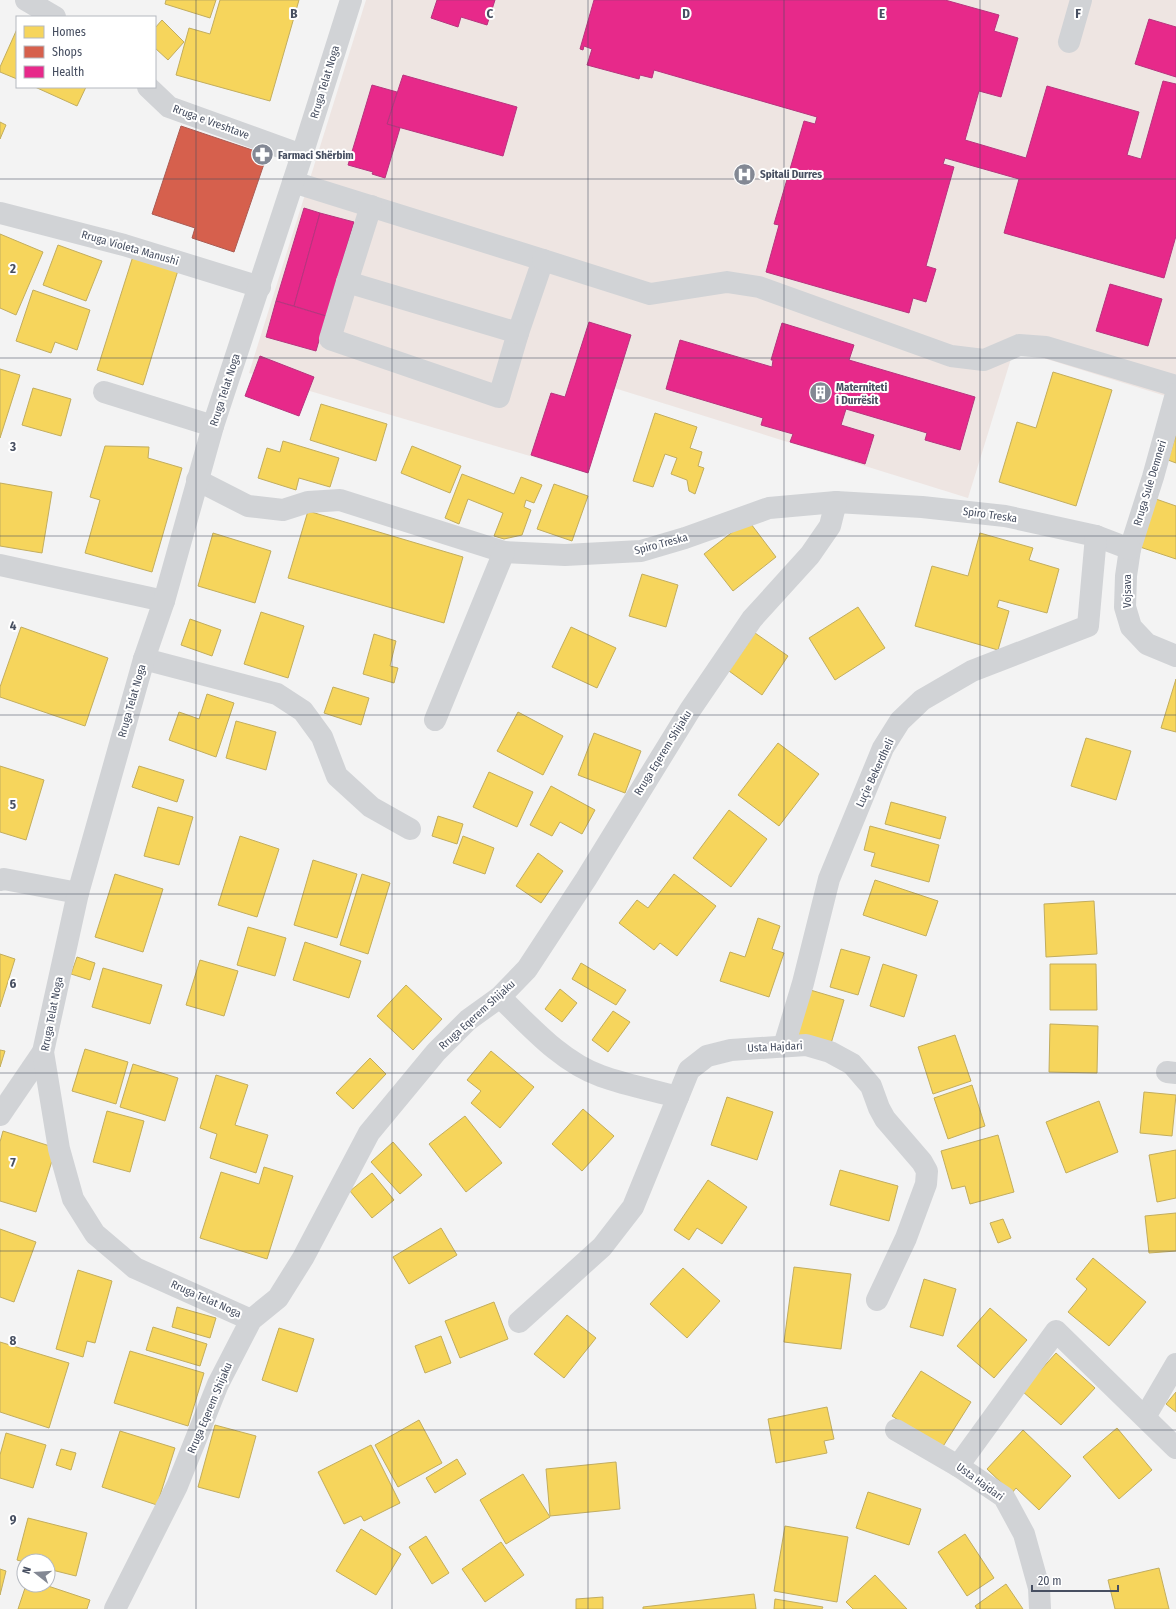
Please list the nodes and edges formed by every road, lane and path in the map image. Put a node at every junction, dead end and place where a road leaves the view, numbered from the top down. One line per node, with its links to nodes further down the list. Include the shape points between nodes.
1 (26, 0): 4 (street)
2 (351, 0): 7 (street, Rruga Telat Noga)
3 (1081, 0): 5 (street)
4 (53, 16)
5 (1069, 42)
6 (149, 88): 7 (street, Rruga e Vreshtave, via 169,107)
7 (302, 155): 8 (street, Rruga Telat Noga)
8 (293, 182): 9 (street); 13 (street, Rruga Telat Noga)
9 (371, 206): 11 (street); 12 (street)
10 (0, 213): 13 (street, Rruga Violeta Manushi, via 124,245)
11 (543, 260): 14 (street); 15 (street, via 650,294 727,282 759,287 951,356 984,360 1019,345 1046,347)
12 (347, 282): 14 (street); 14 (street, via 330,339 499,397)
13 (260, 287): 18 (street, Rruga Telat Noga)
14 (518, 333)
15 (1176, 386)
16 (104, 392): 18 (street)
17 (1176, 394): 22 (street, Rruga Sule Demneri)
18 (213, 426): 19 (street, Rruga Telat Noga)
19 (197, 480): 23 (street, Spiro Treska, via 248,506 283,510 308,502 340,500); 25 (street, Rruga Telat Noga)
20 (836, 502): 21 (street, Spiro Treska, via 922,507 1005,516); 23 (street, Spiro Treska, via 770,508 641,551 565,555); 32 (street, Rruga Eqerem Shijaku, via 830,526 810,555 752,620 690,710 527,969)
21 (1096, 536): 22 (street, Spiro Treska); 33 (street, Luçie Bekerdheli, via 1088,626 972,671 922,700 900,721 883,748 828,879 803,983)
22 (1130, 549): 26 (street, Vojsava, via 1125,607 1131,627 1147,644)
23 (504, 552): 28 (street)
24 (0, 565): 25 (street)
25 (164, 601): 27 (street, Rruga Telat Noga)
26 (1176, 656)
27 (144, 659): 29 (street, via 276,694 303,711 322,737 338,776 370,807); 31 (street, Rruga Telat Noga)
28 (435, 720)
29 (410, 829)
30 (0, 880): 31 (street)
31 (78, 893): 34 (street, Rruga Telat Noga)
32 (500, 997): 35 (street, via 550,1046 572,1062 600,1076); 38 (street, Rruga Eqerem Shijaku, via 468,1020 436,1052 369,1133 295,1271 278,1298)
33 (784, 1046): 35 (street, Usta Hajdari, via 731,1050 707,1056 689,1070); 37 (street, Usta Hajdari, via 806,1045 830,1052 852,1064 871,1086 886,1119 927,1171 926,1184 906,1238)
34 (43, 1052): 36 (street); 38 (street, Rruga Telat Noga, via 59,1149 73,1199 95,1234 134,1268)
35 (678, 1097): 39 (street, Usta Hajdari, via 633,1207 602,1247)
36 (0, 1115)
37 (876, 1300)
38 (252, 1320): 45 (street, Rruga Eqerem Shijaku, via 218,1384 177,1486)
39 (519, 1322)
40 (1176, 1364): 41 (street)
41 (1145, 1416): 43 (street); 44 (street, via 1056,1331)
42 (896, 1430): 44 (street, Usta Hajdari)
43 (1176, 1448)
44 (958, 1466): 46 (street, Usta Hajdari, via 1004,1497 1024,1534 1039,1588)
45 (115, 1609)
46 (1040, 1609)

